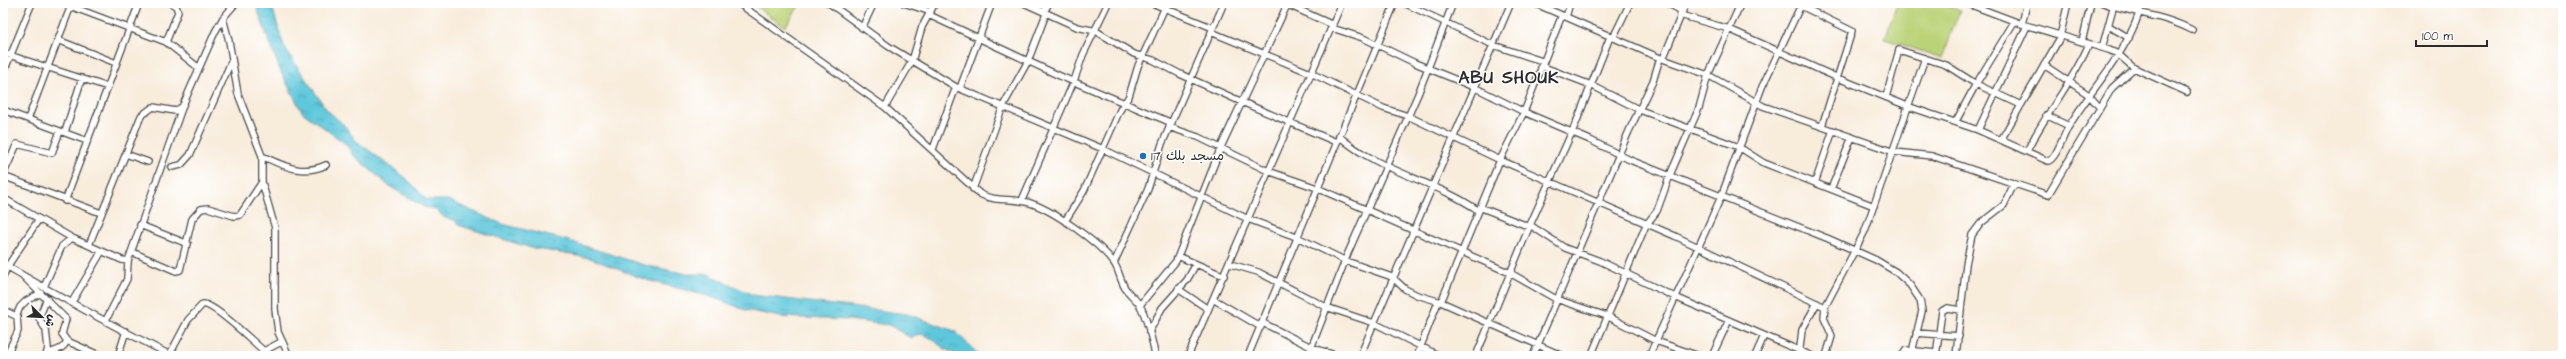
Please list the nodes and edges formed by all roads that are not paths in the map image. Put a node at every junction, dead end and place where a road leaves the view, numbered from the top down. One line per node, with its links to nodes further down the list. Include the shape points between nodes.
1 (32, 3): 72 (street)
2 (62, 3): 34 (street)
3 (141, 3): 51 (street)
4 (170, 3): 62 (street, via 178,9)
5 (236, 3): 45 (street)
6 (738, 3): 110 (street)
7 (830, 3): 52 (street)
8 (874, 3): 52 (street)
9 (904, 3): 43 (street)
10 (935, 3): 43 (street)
11 (992, 3): 58 (street)
12 (1024, 3): 41 (street)
13 (1049, 3): 41 (street)
14 (1108, 3): 56 (street)
15 (1152, 3): 37 (street)
16 (1224, 3): 54 (street)
17 (1342, 3): 49 (street)
18 (1395, 3): 64 (street)
19 (1404, 3): 46 (street)
20 (1453, 3): 46 (street)
21 (1511, 3): 66 (street)
22 (1534, 3): 44 (street)
23 (1570, 3): 44 (street)
24 (1630, 3): 59 (street)
25 (1667, 3): 42 (street)
26 (1686, 3): 42 (street)
27 (1741, 3): 53 (street)
28 (1966, 3): 38 (street)
29 (2027, 3): 48 (street)
30 (2068, 3): 57 (street)
31 (2091, 3): 63 (street)
32 (2105, 3): 39 (street)
33 (2142, 3): 40 (street)
34 (72, 4): 51 (street); 61 (street)
35 (1287, 4): 49 (street); 70 (street)
36 (1800, 4): 68 (street); 90 (street, via 1852,31)
37 (1166, 6): 54 (street); 73 (street)
38 (1979, 6): 47 (street)
39 (2113, 8): 40 (street); 50 (street)
40 (2140, 12): 55 (street, via 2165,17); 60 (street)
41 (1045, 13): 56 (street); 77 (street)
42 (1681, 13): 53 (street); 75 (street)
43 (930, 14): 58 (street); 76 (street, via 922,27)
44 (1564, 16): 59 (street); 80 (street)
45 (223, 18): 78 (street); 82 (street)
46 (1444, 22): 66 (street); 83 (street)
47 (2014, 22): 48 (street); 94 (street)
48 (2024, 25): 57 (street); 100 (street)
49 (1333, 26): 64 (street); 87 (street)
50 (2109, 26): 60 (street); 67 (street)
51 (130, 27): 62 (street); 79 (street)
52 (862, 28): 76 (street)
53 (1729, 29): 68 (street); 88 (street)
54 (1212, 30): 70 (street); 91 (street)
55 (2192, 30)
56 (1096, 31): 73 (street, via 1134,54); 92 (street, via 1083,55)
57 (2061, 36): 63 (street); 81 (street)
58 (978, 37): 77 (street); 97 (street)
59 (1611, 37): 75 (street); 95 (street)
60 (2129, 38): 71 (street)
61 (58, 40): 79 (street); 85 (street)
62 (166, 42): 82 (street)
63 (2082, 42): 65 (street)
64 (1377, 44): 83 (street); 101 (street)
65 (2089, 44): 67 (street); 93 (street)
66 (1494, 45): 80 (street); 98 (street)
67 (2102, 48): 71 (street)
68 (1779, 52): 90 (street); 105 (street)
69 (3, 53): 72 (street)
70 (1264, 53): 87 (street); 104 (street)
71 (2118, 54): 84 (street); 102 (street)
72 (11, 56): 85 (street); 86 (street)
73 (1144, 56): 91 (street); 106 (street)
74 (1925, 58): 94 (street, via 1955,69); 103 (street, via 1899,50); 111 (street)
75 (1662, 59): 88 (street); 114 (street)
76 (912, 61): 97 (street); 110 (street)
77 (1028, 61): 92 (street); 109 (street)
78 (231, 62): 143 (street, via 244,111); 148 (street, via 190,155 181,165)
79 (116, 63): 96 (street)
80 (1541, 63): 95 (street); 115 (street)
81 (2044, 65): 93 (street); 108 (street)
82 (200, 68): 107 (street)
83 (1428, 68): 98 (street); 117 (street)
84 (2134, 68): 99 (street); 112 (street, via 2115,85)
85 (48, 69): 89 (street); 118 (street)
86 (3, 74)
87 (1313, 74): 101 (street); 120 (street)
88 (1708, 75): 105 (street); 124 (street, via 1699,108)
89 (82, 78): 96 (street); 128 (street)
90 (1838, 78): 103 (street); 122 (street)
91 (1191, 79): 104 (street); 121 (street)
92 (1074, 81): 106 (street); 125 (street)
93 (2068, 82): 102 (street); 116 (street)
94 (1976, 84): 100 (street); 119 (street)
95 (1591, 85): 114 (street); 129 (street)
96 (108, 87): 134 (street)
97 (958, 88): 109 (street); 137 (street)
98 (1476, 88): 115 (street); 130 (street)
99 (2187, 92)
100 (1997, 94): 108 (street); 127 (street)
101 (1357, 95): 117 (street, via 1383,108); 132 (street)
102 (2089, 95): 112 (street); 123 (street)
103 (1886, 97): 111 (street)
104 (1242, 102): 120 (street); 135 (street)
105 (1756, 102): 122 (street); 136 (street)
106 (1125, 104): 121 (street); 138 (street)
107 (183, 105): 141 (street, via 175,111 153,107 146,110 137,123); 174 (street)
108 (2021, 105): 133 (street)
109 (1003, 106): 125 (street); 159 (street)
110 (885, 107): 137 (street)
111 (1910, 107): 119 (street); 140 (street)
112 (2100, 108): 156 (street, via 2048,195)
113 (3, 110): 118 (street)
114 (1640, 110): 124 (street); 142 (street)
115 (1524, 112): 129 (street); 144 (street)
116 (2046, 115): 123 (street); 139 (street)
117 (1408, 116): 130 (street); 147 (street)
118 (28, 119): 128 (street)
119 (1956, 121): 127 (street)
120 (1290, 123): 132 (street); 149 (street)
121 (1170, 125): 135 (street); 150 (street)
122 (1822, 126): 126 (street)
123 (2069, 126): 139 (street, via 2051,160)
124 (1689, 128): 136 (street); 151 (street)
125 (1053, 129): 138 (street); 165 (street)
126 (1833, 130): 131 (street); 155 (street)
127 (1978, 130): 133 (street)
128 (62, 131): 134 (street); 152 (street, via 52,153 17,144)
129 (1571, 132): 142 (street); 153 (street)
130 (1454, 137): 144 (street); 157 (street)
131 (1852, 137): 140 (street); 160 (street)
132 (1338, 139): 147 (street, via 1364,156); 158 (street)
133 (2001, 140): 139 (street)
134 (87, 141): 164 (street)
135 (1221, 147): 149 (street); 161 (street)
136 (1739, 147): 155 (street, via 1764,163); 162 (street)
137 (933, 149): 159 (street)
138 (1103, 149): 150 (street); 173 (street, via 1084,191)
139 (2027, 151)
140 (1894, 152): 156 (street, via 1932,156); 167 (street)
141 (126, 154): 145 (street); 170 (street)
142 (1619, 154): 151 (street); 166 (street)
143 (262, 156): 146 (street, via 300,171); 154 (street)
144 (1500, 160): 153 (street); 168 (street)
145 (148, 162)
146 (326, 165)
147 (1387, 166): 157 (street); 169 (street)
148 (172, 167)
149 (1268, 171): 158 (street); 172 (street)
150 (1152, 174): 161 (street); 191 (street, via 1148,189)
151 (1670, 175): 162 (street); 175 (street, via 1657,211)
152 (3, 176): 164 (street)
153 (1551, 181): 166 (street); 176 (street)
154 (262, 182): 180 (street, via 240,215 234,216 213,208 201,210 192,219); 233 (street, via 275,228 275,309)
155 (1815, 184): 160 (street)
156 (2014, 184): 217 (street, via 2004,205 1981,223 1972,235)
157 (1434, 186): 168 (street); 177 (street)
158 (1317, 188): 169 (street); 179 (street)
159 (973, 189): 165 (street, via 988,198)
160 (1831, 189): 167 (street)
161 (1200, 197): 172 (street); 188 (street)
162 (1721, 197): 182 (street); 183 (street)
163 (3, 198): 171 (street)
164 (65, 200): 170 (street)
165 (1022, 200): 173 (street)
166 (1600, 202): 175 (street); 186 (street)
167 (1874, 206): 183 (street, via 1865,231)
168 (1480, 209): 176 (street); 187 (street)
169 (1367, 211): 177 (street); 190 (street)
170 (101, 213): 181 (street)
171 (39, 219): 178 (street); 194 (street)
172 (1248, 219): 179 (street); 193 (street)
173 (1065, 221): 191 (street)
174 (140, 225): 180 (street); 185 (street)
175 (1646, 225): 182 (street); 195 (street)
176 (1530, 226): 186 (street, via 1558,245); 197 (street)
177 (1414, 233): 187 (street); 200 (street)
178 (72, 238): 181 (street); 202 (street, via 62,246)
179 (1299, 238): 190 (street); 201 (street)
180 (188, 244): 185 (street, via 183,266 176,271)
181 (89, 245): 184 (street)
182 (1698, 248): 205 (street); 211 (street)
183 (1854, 250): 214 (street); 227 (street, via 1896,272 1910,285 1922,308)
184 (102, 251): 189 (street); 209 (street)
185 (132, 252): 189 (street)
186 (1577, 252): 195 (street); 208 (street)
187 (1462, 253): 197 (street); 210 (street)
188 (1178, 256): 192 (street); 212 (street)
189 (128, 261): 220 (street, via 127,279)
190 (1346, 261): 200 (street); 213 (street)
191 (1114, 263): 212 (street, via 1124,287)
192 (1196, 264): 198 (street); 203 (street, via 1188,280)
193 (1230, 264): 198 (street); 201 (street, via 1258,272)
194 (5, 265): 196 (street); 199 (street)
195 (1626, 272): 205 (street); 218 (street)
196 (21, 273): 202 (street); 204 (street)
197 (1510, 273): 208 (street); 222 (street)
198 (1224, 276): 207 (street)
199 (3, 277)
200 (1392, 277): 210 (street, via 1405,290); 223 (street)
201 (1278, 283): 213 (street); 224 (street)
202 (44, 287): 209 (street)
203 (1178, 289): 215 (street); 226 (street, via 1162,308)
204 (41, 293): 206 (street); 219 (street, via 23,304)
205 (1675, 297): 221 (street); 232 (street)
206 (47, 298): 231 (street, via 66,319 62,334); 241 (street, via 39,318 46,330)
207 (1213, 299): 215 (street); 224 (street)
208 (1556, 299): 218 (street); 234 (street)
209 (72, 302): 220 (street)
210 (1439, 302): 222 (street); 236 (street)
211 (1817, 303): 214 (street); 239 (street, via 1802,330)
212 (1140, 305): 226 (street)
213 (1326, 307): 223 (street); 235 (street)
214 (1825, 307): 265 (street, via 1824,318 1832,336)
215 (1208, 309): 249 (street)
216 (3, 310): 219 (street)
217 (1961, 310): 228 (street, via 1944,309); 230 (street)
218 (1607, 316): 232 (street); 259 (street)
219 (18, 317): 243 (street, via 18,331)
220 (106, 320): 225 (street)
221 (1729, 320): 229 (street); 262 (street)
222 (1489, 322): 234 (street); 256 (street)
223 (1374, 323): 236 (street); 253 (street)
224 (1262, 325): 235 (street); 250 (street)
225 (126, 331): 245 (street); 246 (street)
226 (1149, 332): 248 (street)
227 (1916, 333): 228 (street); 240 (street)
228 (1938, 334): 230 (street); 242 (street)
229 (1764, 336): 239 (street); 263 (street)
230 (1959, 336): 267 (street)
231 (67, 341): 237 (street); 241 (street, via 62,349)
232 (1656, 341): 260 (street); 261 (street)
233 (281, 342): 238 (street); 247 (street)
234 (1537, 345): 257 (street); 258 (street)
235 (1311, 347): 251 (street); 252 (street)
236 (1420, 348): 254 (street); 255 (street)
237 (92, 353): 244 (street)
238 (263, 354): 246 (street, via 232,324 203,304 188,320)
239 (1800, 354): 264 (street)
240 (1912, 354): 242 (street); 266 (street, via 1904,351)
241 (46, 355)
242 (1936, 355)
243 (6, 356)
244 (101, 356)
245 (118, 356)
246 (170, 356)
247 (289, 356)
248 (1155, 356)
249 (1188, 356)
250 (1248, 356)
251 (1308, 356)
252 (1338, 356)
253 (1360, 356)
254 (1417, 356)
255 (1440, 356)
256 (1476, 356)
257 (1533, 356)
258 (1563, 356)
259 (1591, 356)
260 (1649, 356)
261 (1699, 356)
262 (1712, 356)
263 (1755, 356)
264 (1812, 356)
265 (1826, 356)
266 (1902, 356)
267 (1956, 356)

